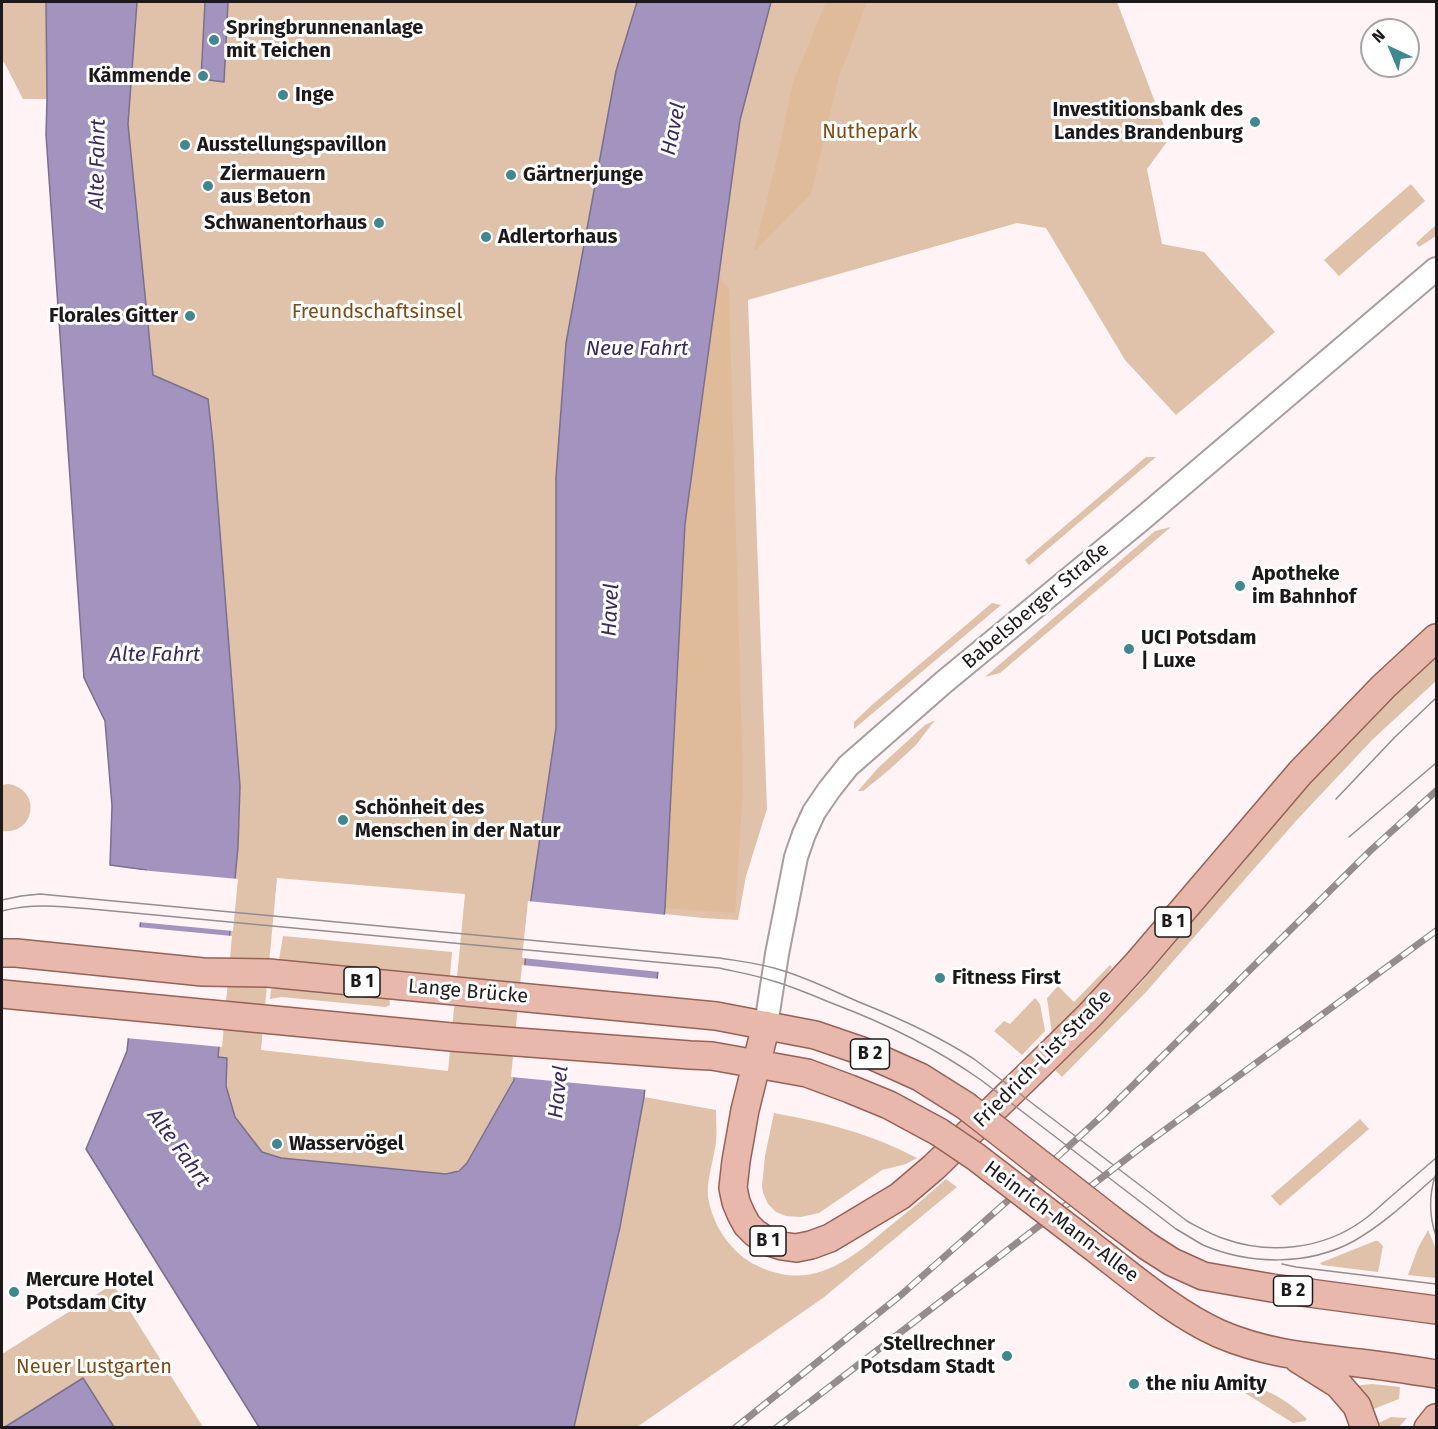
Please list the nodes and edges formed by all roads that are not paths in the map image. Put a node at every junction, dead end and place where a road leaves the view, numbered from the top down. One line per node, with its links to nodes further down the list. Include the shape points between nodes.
1 (1437, 269): 6 (street, Babelsberger Straße, via 848,766 814,812 796,857)
2 (1437, 638): 7 (main road, Friedrich-List-Straße / B 1, via 1384,686 1300,773 1090,1015 942,1160 900,1196 830,1238 811,1245 796,1248 767,1241 747,1225 736,1202 736,1161)
3 (9, 953): 5 (main road, Lange Brücke / B 1)
4 (7, 994): 7 (main road, Heinrich-Mann-Allee, via 451,1037 712,1056)
5 (694, 1013): 6 (main road, Heinrich-Mann-Allee / B 1)
6 (766, 1025): 7 (main road, Friedrich-List-Straße / B 1); 8 (main road, Heinrich-Mann-Allee / B 2, bridge, via 815,1035 920,1077 966,1106 1147,1246 1203,1276)
7 (757, 1064): 9 (main road, Heinrich-Mann-Allee / B 2, bridge, via 807,1073 850,1089 939,1132 1197,1322 1243,1343)
8 (1437, 1310)
9 (1292, 1355): 10 (main road, Heinrich-Mann-Allee / B 2); 12 (main road, via 1338,1384 1357,1406)
10 (1437, 1374)
11 (1437, 1418): 13 (main road)
12 (1365, 1428)
13 (1428, 1428)

